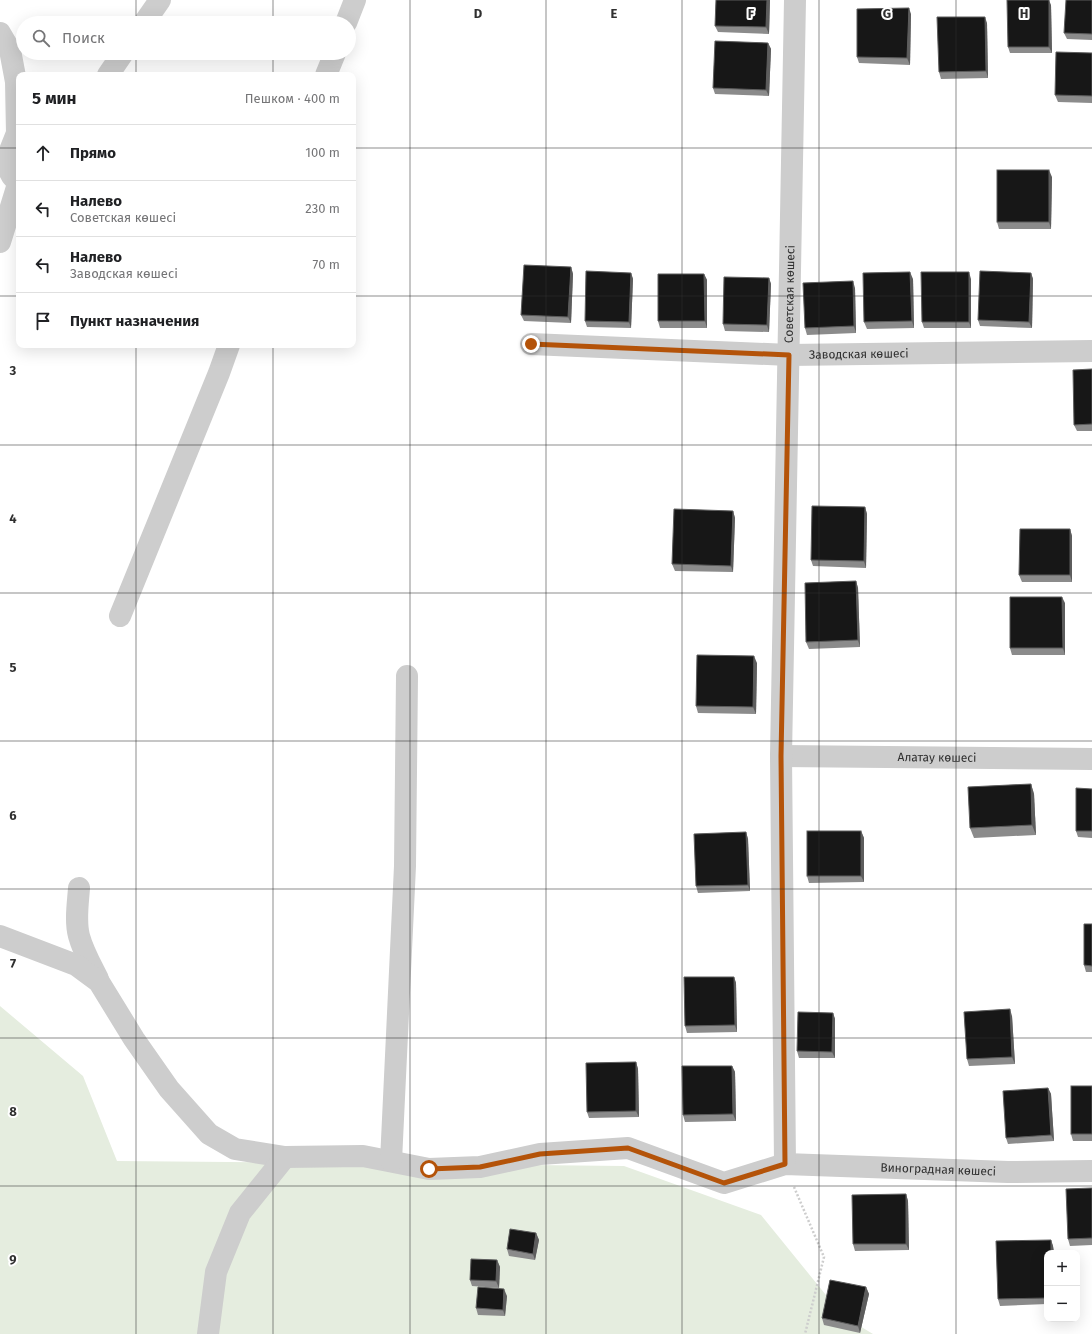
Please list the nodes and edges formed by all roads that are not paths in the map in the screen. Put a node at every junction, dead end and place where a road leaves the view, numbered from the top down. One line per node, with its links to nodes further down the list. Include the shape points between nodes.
1 (160, 0): 4 (street)
2 (355, 0): 5 (street)
3 (795, 0): 19 (street, Советская көшесі)
4 (149, 16)
5 (349, 16)
6 (0, 33): 11 (street, via 10,50)
7 (118, 60): 9 (street)
8 (332, 60): 10 (street)
9 (110, 72)
10 (327, 72)
11 (16, 82)
12 (16, 136): 13 (street, via 5,163)
13 (16, 181)
14 (16, 193): 15 (street)
15 (0, 242)
16 (531, 344): 19 (street, Заводская көшесі)
17 (228, 348): 20 (street)
18 (1092, 351): 19 (street, Заводская көшесі)
19 (789, 355): 22 (street, Советская көшесі)
20 (120, 616)
21 (408, 676): 28 (street, via 404,866)
22 (781, 756): 23 (street, Алатау көшесі); 29 (street, Советская көшесі)
23 (1092, 759)
24 (79, 888): 26 (street, Виноградная көшесі, via 79,935)
25 (0, 936): 26 (street, via 76,965)
26 (99, 982): 27 (street, Виноградная көшесі, via 169,1089 209,1134 235,1149)
27 (285, 1157): 28 (street, Виноградная көшесі, via 363,1156); 31 (street, via 240,1213 216,1272)
28 (391, 1161): 29 (street, Виноградная көшесі, via 429,1169 480,1167 540,1154 628,1148 724,1183)
29 (785, 1164): 30 (street, Виноградная көшесі, via 1008,1172)
30 (1092, 1171)
31 (208, 1334)

